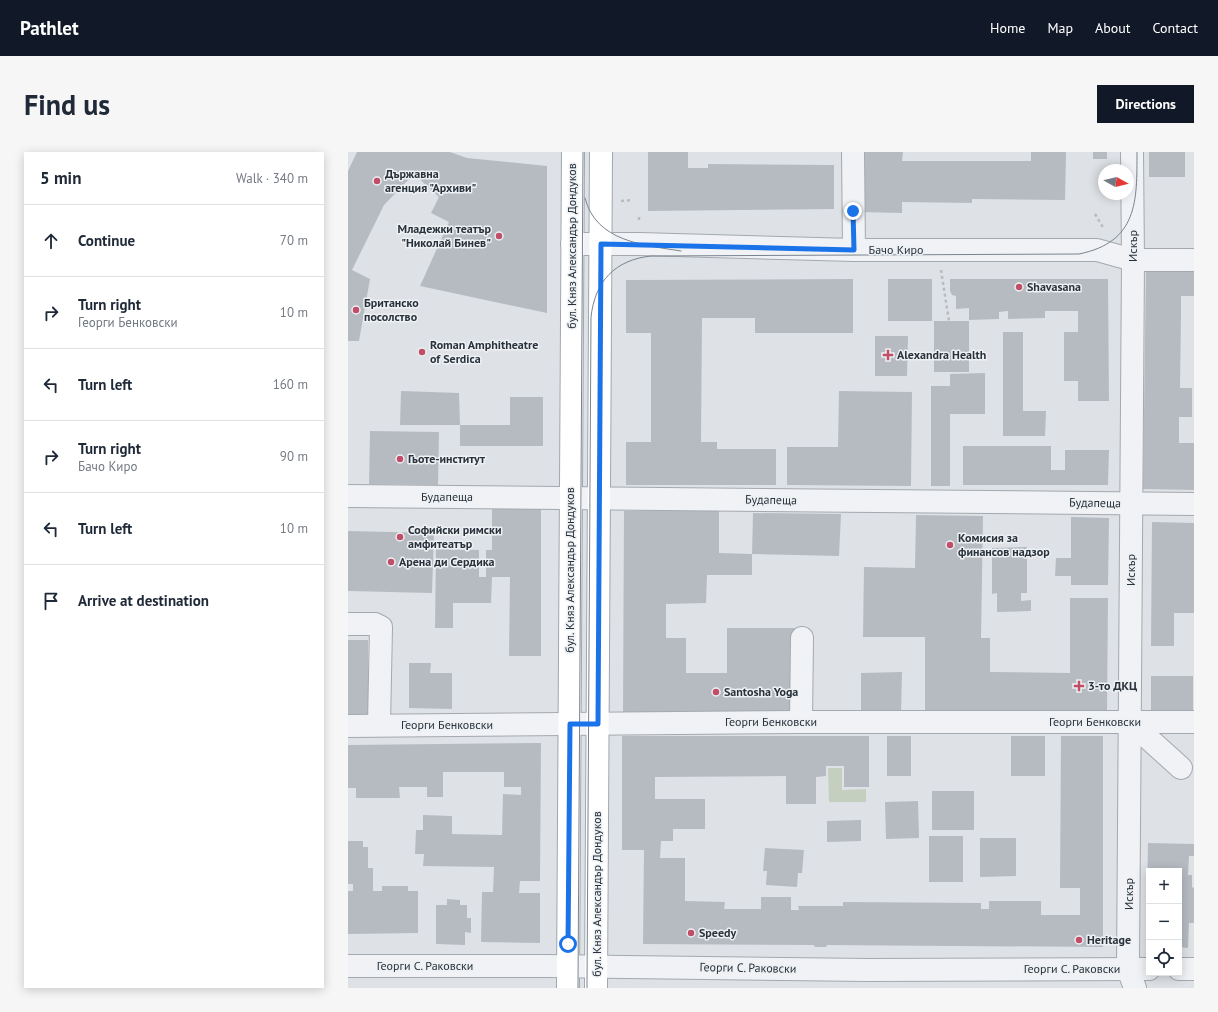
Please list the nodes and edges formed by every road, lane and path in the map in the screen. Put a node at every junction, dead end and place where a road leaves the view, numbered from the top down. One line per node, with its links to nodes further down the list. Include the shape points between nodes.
1 (573, 152): 9 (main road, бул. Княз Александър Дондуков)
2 (601, 152): 10 (main road, бул. Княз Александър Дондуков)
3 (854, 152): 11 (street)
4 (1132, 152): 12 (street, Искър)
5 (639, 214): 7 (path)
6 (1095, 214): 8 (path)
7 (639, 220)
8 (1103, 228)
9 (572, 244): 10 (street, Бачо Киро); 17 (main road, бул. Княз Александър Дондуков)
10 (601, 244): 11 (street, Бачо Киро); 18 (main road, бул. Княз Александър Дондуков)
11 (854, 250): 12 (street, Бачо Киро, via 1097,250)
12 (1134, 260): 13 (street, Бачо Киро); 19 (street, Искър)
13 (1194, 260)
14 (941, 268): 15 (path)
15 (949, 321)
16 (348, 496): 17 (street, Будапеща)
17 (571, 498): 18 (street, Будапеща); 26 (main road, бул. Княз Александър Дондуков)
18 (600, 498): 19 (street, Будапеща); 27 (main road, бул. Княз Александър Дондуков)
19 (1131, 504): 20 (street, Будапеща); 24 (street, Искър)
20 (1194, 504)
21 (348, 624): 28 (street, via 375,624 381,627)
22 (802, 638): 23 (street)
23 (801, 722): 24 (street, Георги Бенковски); 27 (street, Георги Бенковски)
24 (1130, 722): 25 (street, Георги Бенковски); 30 (street); 36 (street, Искър)
25 (1194, 722)
26 (570, 724): 27 (street, Георги Бенковски); 28 (street, Георги Бенковски); 32 (main road, бул. Княз Александър Дондуков)
27 (598, 724): 33 (main road, бул. Княз Александър Дондуков)
28 (379, 725): 29 (street, Георги Бенковски)
29 (348, 726)
30 (1181, 768)
31 (348, 966): 32 (street, Георги С. Раковски)
32 (568, 966): 33 (street, Георги С. Раковски); 37 (main road, бул. Княз Александър Дондуков)
33 (597, 966): 36 (street, Георги С. Раковски); 38 (main road, бул. Княз Александър Дондуков)
34 (1182, 969): 35 (street)
35 (1194, 970)
36 (1137, 976)
37 (568, 988)
38 (596, 988)

